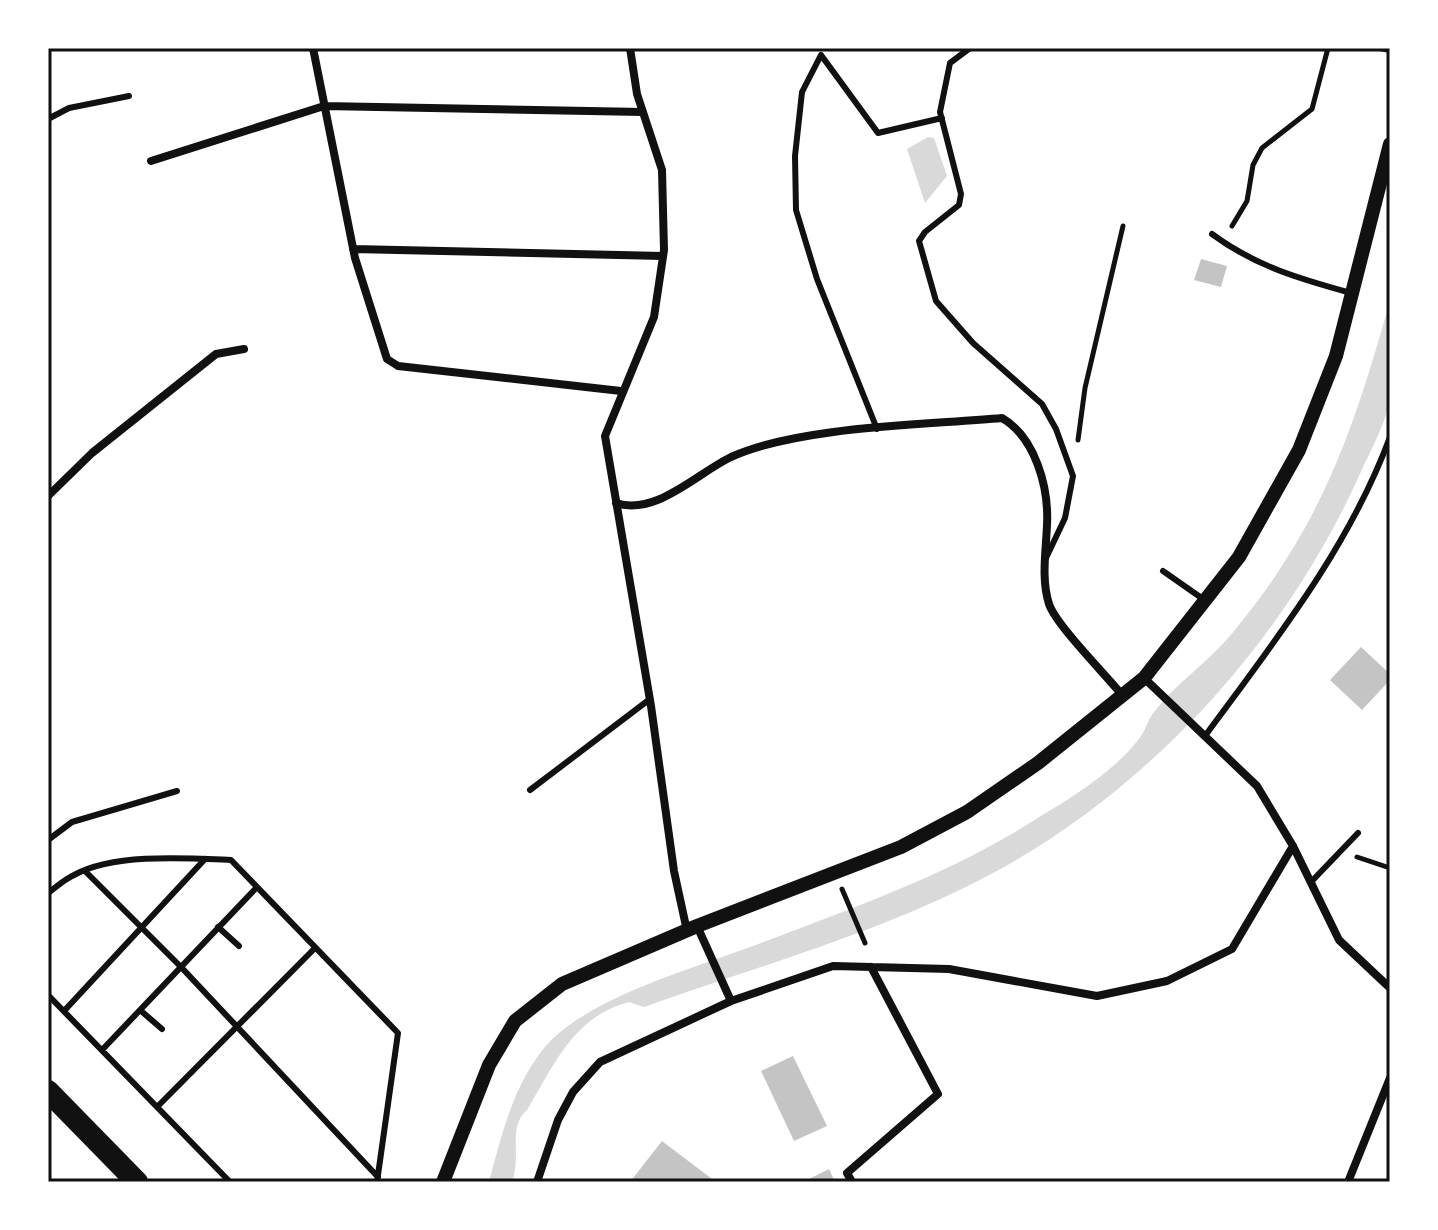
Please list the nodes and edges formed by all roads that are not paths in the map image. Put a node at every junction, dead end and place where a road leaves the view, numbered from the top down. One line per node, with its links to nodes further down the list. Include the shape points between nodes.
1 (313, 48): 7 (street)
2 (630, 48): 8 (street)
3 (970, 48): 9 (lane, via 950,63)
4 (1380, 48): 5 (lane)
5 (1390, 50)
6 (129, 96): 10 (lane, via 69,108)
7 (324, 106): 8 (street); 12 (street); 14 (street)
8 (643, 112): 15 (street, via 662,170)
9 (942, 118): 19 (lane, via 878,133 821,55 802,92 796,210 817,279); 23 (lane, via 961,194 959,205 919,241 936,301 973,343 1042,404 1056,429 1073,476 1065,518)
10 (48, 119)
11 (1390, 144): 16 (street)
12 (151, 161)
13 (1212, 234): 16 (lane, via 1241,256 1275,271)
14 (353, 249): 15 (street); 18 (street, via 387,359 398,366)
15 (663, 256): 18 (street, via 654,317)
16 (1353, 294): 25 (street, via 1336,356 1299,450 1239,557)
17 (244, 349): 21 (street, via 216,354 92,453)
18 (621, 391): 22 (street, via 605,436)
19 (877, 429): 22 (street, via 775,441 731,457 651,503 631,508); 23 (street, via 1002,418 1020,429 1037,462 1048,520)
20 (1390, 437): 29 (lane, via 1348,528 1293,618)
21 (48, 496)
22 (616, 503): 28 (street)
23 (1045, 560): 27 (street, via 1050,607)
24 (1163, 571): 25 (lane)
25 (1206, 602): 26 (street)
26 (1144, 678): 27 (street); 29 (street)
27 (1122, 695): 42 (street, via 967,812 901,847)
28 (650, 699): 30 (lane); 42 (street, via 674,871)
29 (1205, 736): 34 (street, via 1257,786)
30 (530, 790)
31 (177, 791): 33 (lane, via 72,822)
32 (1358, 833): 37 (lane)
33 (48, 840)
34 (1293, 846): 37 (street); 46 (street, via 1232,949 1167,981 1097,996 949,969)
35 (205, 859): 36 (lane, via 178,857); 38 (lane, via 231,860); 40 (lane)
36 (85, 871): 39 (lane); 40 (lane)
37 (1311, 882): 47 (street, via 1339,940)
38 (257, 887): 41 (lane); 44 (lane)
39 (48, 893)
40 (142, 927): 45 (lane); 51 (lane)
41 (218, 927): 43 (lane); 45 (lane)
42 (692, 929): 49 (street, via 706,945); 61 (street, via 562,984 515,1021 489,1065)
43 (239, 946)
44 (315, 948): 52 (lane); 58 (lane, via 398,1033)
45 (181, 967): 50 (lane); 52 (lane)
46 (871, 967): 49 (street, via 833,966); 63 (street, via 938,1094 847,1173)
47 (1390, 988)
48 (48, 995): 51 (lane)
49 (731, 1001): 62 (street, via 600,1062 573,1092 558,1120)
50 (140, 1010): 53 (lane); 54 (lane)
51 (64, 1011): 54 (lane)
52 (236, 1028): 57 (lane); 58 (lane)
53 (162, 1029)
54 (102, 1050): 57 (lane)
55 (1390, 1078): 64 (street)
56 (48, 1091): 59 (highway)
57 (157, 1107): 60 (lane)
58 (378, 1180)
59 (137, 1182)
60 (230, 1182)
61 (443, 1182)
62 (537, 1182)
63 (852, 1182)
64 (1348, 1182)

